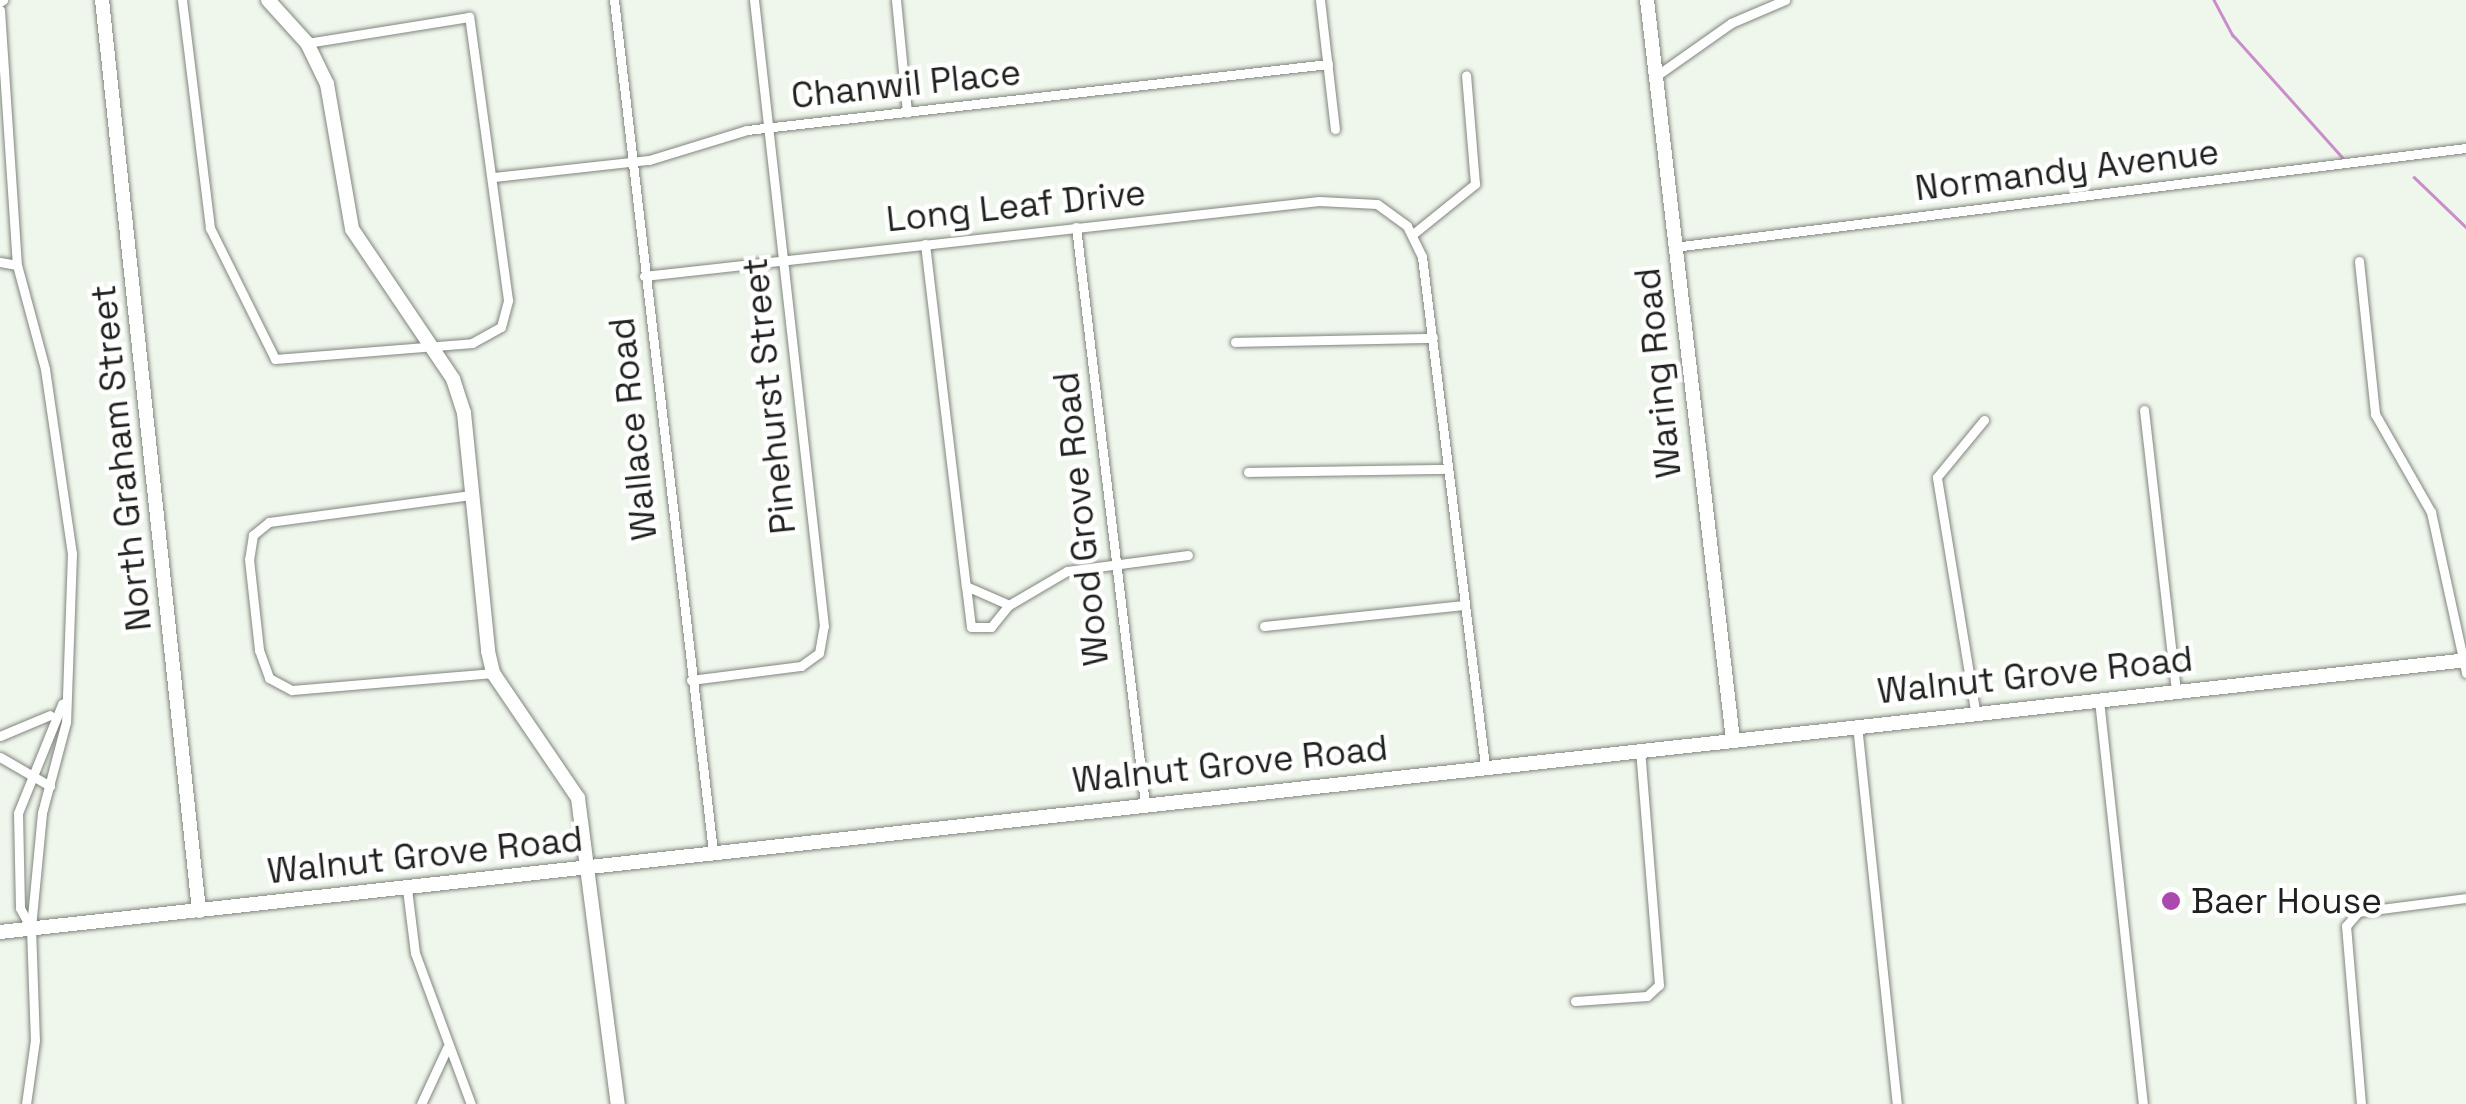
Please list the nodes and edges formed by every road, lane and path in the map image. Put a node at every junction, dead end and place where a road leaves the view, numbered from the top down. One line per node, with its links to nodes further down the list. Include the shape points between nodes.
1 (102, 0): 66 (main road, North Graham Street)
2 (182, 0): 34 (street, via 210,228 264,346 275,360)
3 (268, 0): 11 (main road)
4 (614, 0): 19 (street, Wallace Road)
5 (754, 0): 16 (street, Pinehurst Street)
6 (896, 0): 15 (street)
7 (1320, 0): 12 (street)
8 (1647, 0): 14 (main road, Waring Road)
9 (1785, 0): 14 (street, via 1731,23)
10 (0, 10): 21 (street)
11 (307, 42): 20 (street, via 473,13); 34 (main road, via 335,113 352,228)
12 (1328, 64): 15 (street, Chanwil Place); 17 (street)
13 (1466, 75): 24 (street, via 1477,178)
14 (1656, 76): 26 (main road, Waring Road)
15 (907, 112): 16 (street, Chanwil Place)
16 (768, 128): 19 (street, Chanwil Place); 27 (street, Pinehurst Street)
17 (1335, 129)
18 (2466, 148): 26 (street, Normandy Avenue)
19 (631, 162): 20 (street, Chanwil Place); 31 (street, Wallace Road)
20 (494, 177): 34 (street, via 506,314 490,340)
21 (9, 196): 22 (street); 30 (street)
22 (0, 211)
23 (1076, 227): 24 (street, Long Leaf Drive, via 1338,199 1391,213); 25 (street, Long Leaf Drive); 41 (street, Wood Grove Road)
24 (1413, 234): 32 (street)
25 (925, 244): 27 (street, Long Leaf Drive); 42 (street)
26 (1674, 247): 55 (main road, Waring Road)
27 (782, 260): 31 (street, Long Leaf Drive); 48 (street, Pinehurst Street, via 820,653 802,666)
28 (2359, 261): 46 (street, via 2375,414 2431,512)
29 (0, 262): 30 (street)
30 (17, 265): 51 (street, via 65,482 72,631)
31 (644, 276): 48 (street, Wallace Road)
32 (1433, 338): 33 (street); 37 (street)
33 (1234, 342)
34 (433, 347): 39 (main road, via 464,413)
35 (2144, 410): 49 (street)
36 (1984, 420): 52 (street, via 1937,477)
37 (1448, 468): 38 (street); 43 (street)
38 (1248, 472)
39 (470, 495): 47 (main road); 47 (street, via 294,512 253,535 258,650 269,678 292,690)
40 (1188, 555): 41 (street)
41 (1114, 564): 44 (street, via 1056,574); 61 (street, Wood Grove Road)
42 (966, 586): 44 (street); 44 (street, via 971,627 990,627)
43 (1464, 605): 45 (street); 58 (street)
44 (1009, 606)
45 (1264, 626)
46 (2465, 664): 49 (main road, Walnut Grove Road)
47 (493, 674): 63 (main road, via 565,769)
48 (691, 680): 62 (street, Wallace Road)
49 (2176, 690): 50 (main road, Walnut Grove Road)
50 (2099, 697): 52 (main road, Walnut Grove Road); 76 (street)
51 (63, 703): 54 (street); 59 (street); 60 (street)
52 (1974, 710): 53 (main road, Walnut Grove Road)
53 (1857, 726): 55 (main road, Walnut Grove Road); 75 (street)
54 (0, 736)
55 (1733, 740): 56 (main road, Walnut Grove Road)
56 (1640, 749): 58 (main road, Walnut Grove Road); 69 (street, via 1659,985 1647,996)
57 (0, 756): 59 (street)
58 (1485, 766): 61 (main road, Walnut Grove Road)
59 (30, 779): 60 (street); 67 (street, via 15,858)
60 (50, 786): 67 (street)
61 (1144, 804): 62 (main road, Walnut Grove Road)
62 (714, 852): 63 (main road, Walnut Grove Road)
63 (588, 868): 64 (main road, Walnut Grove Road); 74 (main road)
64 (407, 890): 66 (main road, Walnut Grove Road); 70 (street, via 415,952)
65 (2466, 898): 77 (street, via 2358,912 2346,926)
66 (199, 910): 67 (main road, Walnut Grove Road)
67 (31, 928): 68 (main road, Walnut Grove Road); 71 (street, via 36,1040)
68 (0, 932)
69 (1575, 1001)
70 (448, 1046): 72 (street); 73 (street)
71 (26, 1104)
72 (421, 1104)
73 (471, 1104)
74 (618, 1104)
75 (1897, 1104)
76 (2143, 1104)
77 (2361, 1104)

